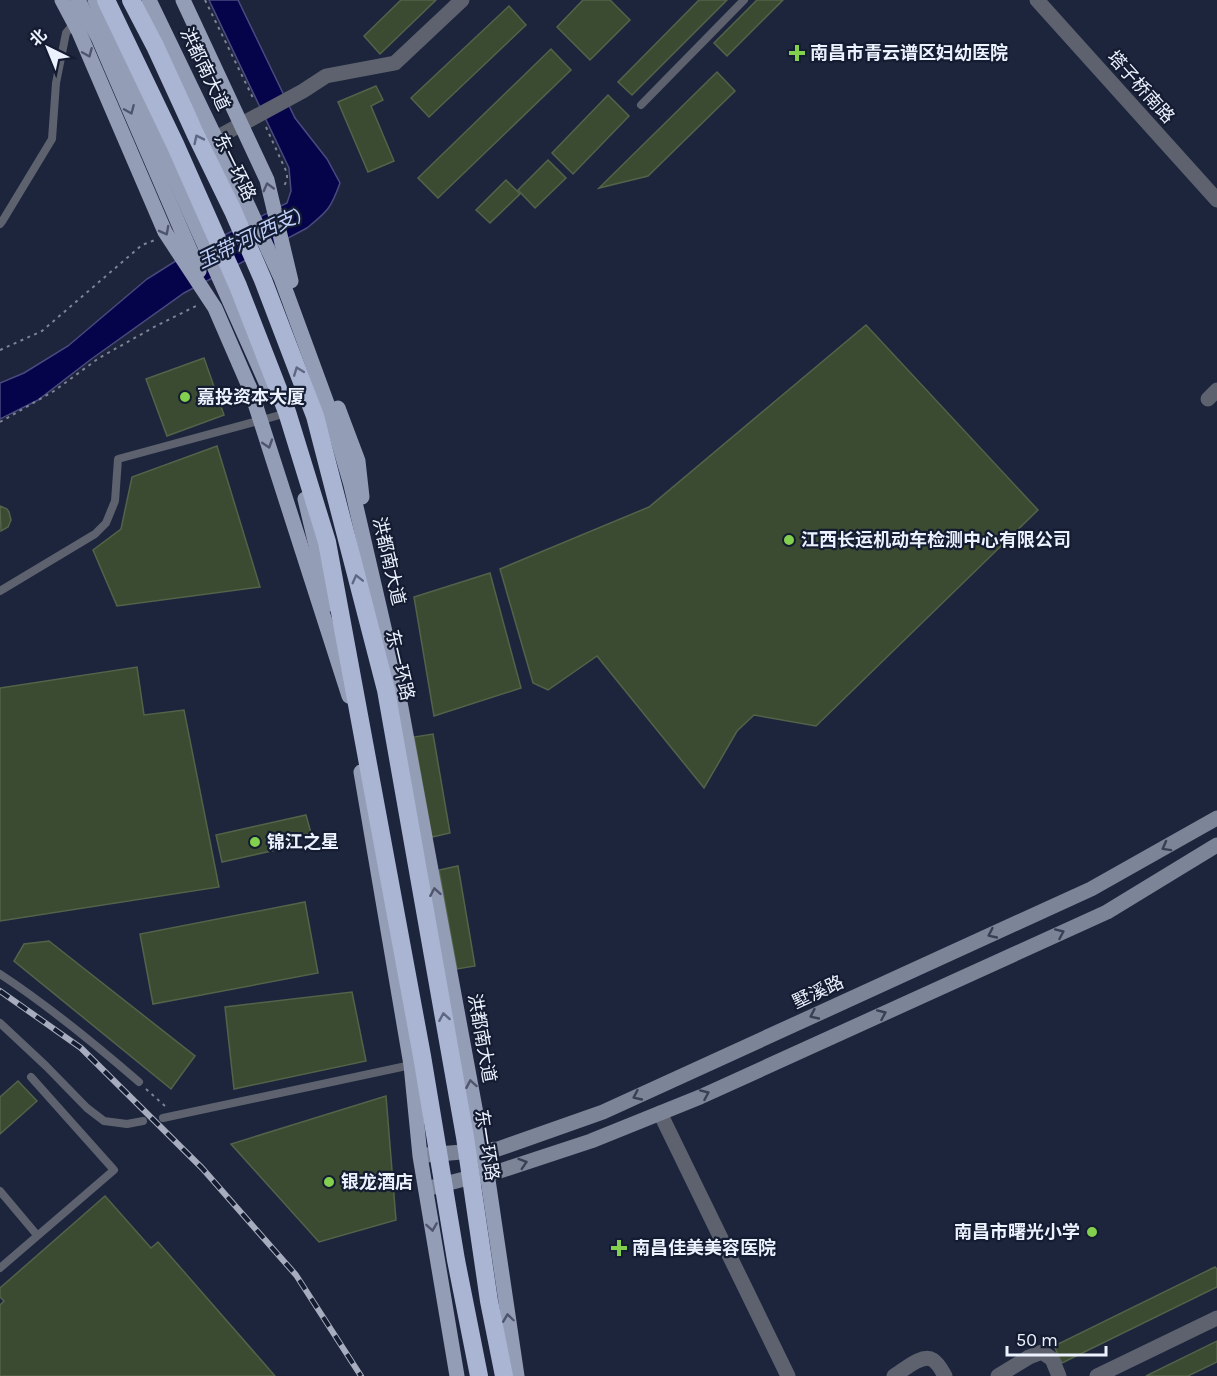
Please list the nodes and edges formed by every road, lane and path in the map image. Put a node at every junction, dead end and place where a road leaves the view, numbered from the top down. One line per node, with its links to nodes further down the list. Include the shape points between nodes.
1 (62, 0): 18 (main road, one-way to 18, via 165,232)
2 (78, 0): 18 (main road, one-way to 18, via 99,39)
3 (95, 0): 15 (lane, via 66,33 56,83 52,139); 19 (main road)
4 (106, 0): 23 (highway, via 238,286 287,412 327,542)
5 (131, 0): 22 (highway, 东一环路, one-way to 5, via 315,416 242,230)
6 (149, 0): 13 (main road, 洪都南大道)
7 (159, 0): 16 (main road)
8 (183, 0): 16 (main road, one-way to 8, via 267,180)
9 (462, 0): 13 (street, via 395,63 326,75)
10 (744, 0): 12 (lane)
11 (1037, 0): 14 (street, 塔子桥南路)
12 (641, 105)
13 (216, 138): 16 (main road, 洪都南大道)
14 (1217, 200)
15 (0, 224)
16 (285, 276): 22 (main road, via 358,461); 35 (main road, 洪都南大道, one-way to 16, via 395,675 351,485)
17 (196, 306): 20 (path, via 99,358 54,391)
18 (215, 308): 23 (main road, one-way to 23, via 251,391)
19 (280, 415): 21 (lane, via 118,459 115,501 106,523 95,534); 28 (main road, via 308,507 336,631)
20 (0, 422)
21 (0, 591)
22 (386, 690): 42 (highway, 东一环路, one-way to 22, via 465,1137)
23 (364, 745): 45 (highway)
24 (1217, 819): 35 (street, 墅溪路, one-way to 35, via 1091,889 603,1112 498,1149)
25 (1217, 845): 31 (street, one-way to 25, via 1107,912)
26 (0, 974): 30 (lane)
27 (0, 1023): 34 (lane, via 104,1121)
28 (411, 1065): 32 (lane); 36 (main road)
29 (31, 1077): 40 (lane, via 114,1170)
30 (139, 1082): 32 (path)
31 (660, 1113): 37 (street, one-way to 31, via 591,1141); 49 (street)
32 (174, 1115): 33 (lane)
33 (163, 1118)
34 (143, 1121)
35 (483, 1150): 36 (street, 墅溪路); 37 (main road, 洪都南大道)
36 (420, 1156): 38 (main road)
37 (487, 1173): 38 (street); 48 (main road, 洪都南大道, one-way to 37)
38 (426, 1190): 44 (main road, one-way to 44)
39 (0, 1191): 40 (lane)
40 (37, 1235): 41 (lane)
41 (0, 1268)
42 (489, 1301): 46 (highway, 东一环路); 47 (main road)
43 (1217, 1318): 54 (street)
44 (457, 1376)
45 (479, 1376)
46 (504, 1376)
47 (510, 1376)
48 (517, 1376)
49 (788, 1376)
50 (894, 1376): 51 (street, via 929,1358 936,1361)
51 (945, 1376)
52 (998, 1376): 53 (street, via 1042,1352 1052,1359)
53 (1059, 1376)
54 (1097, 1376)

